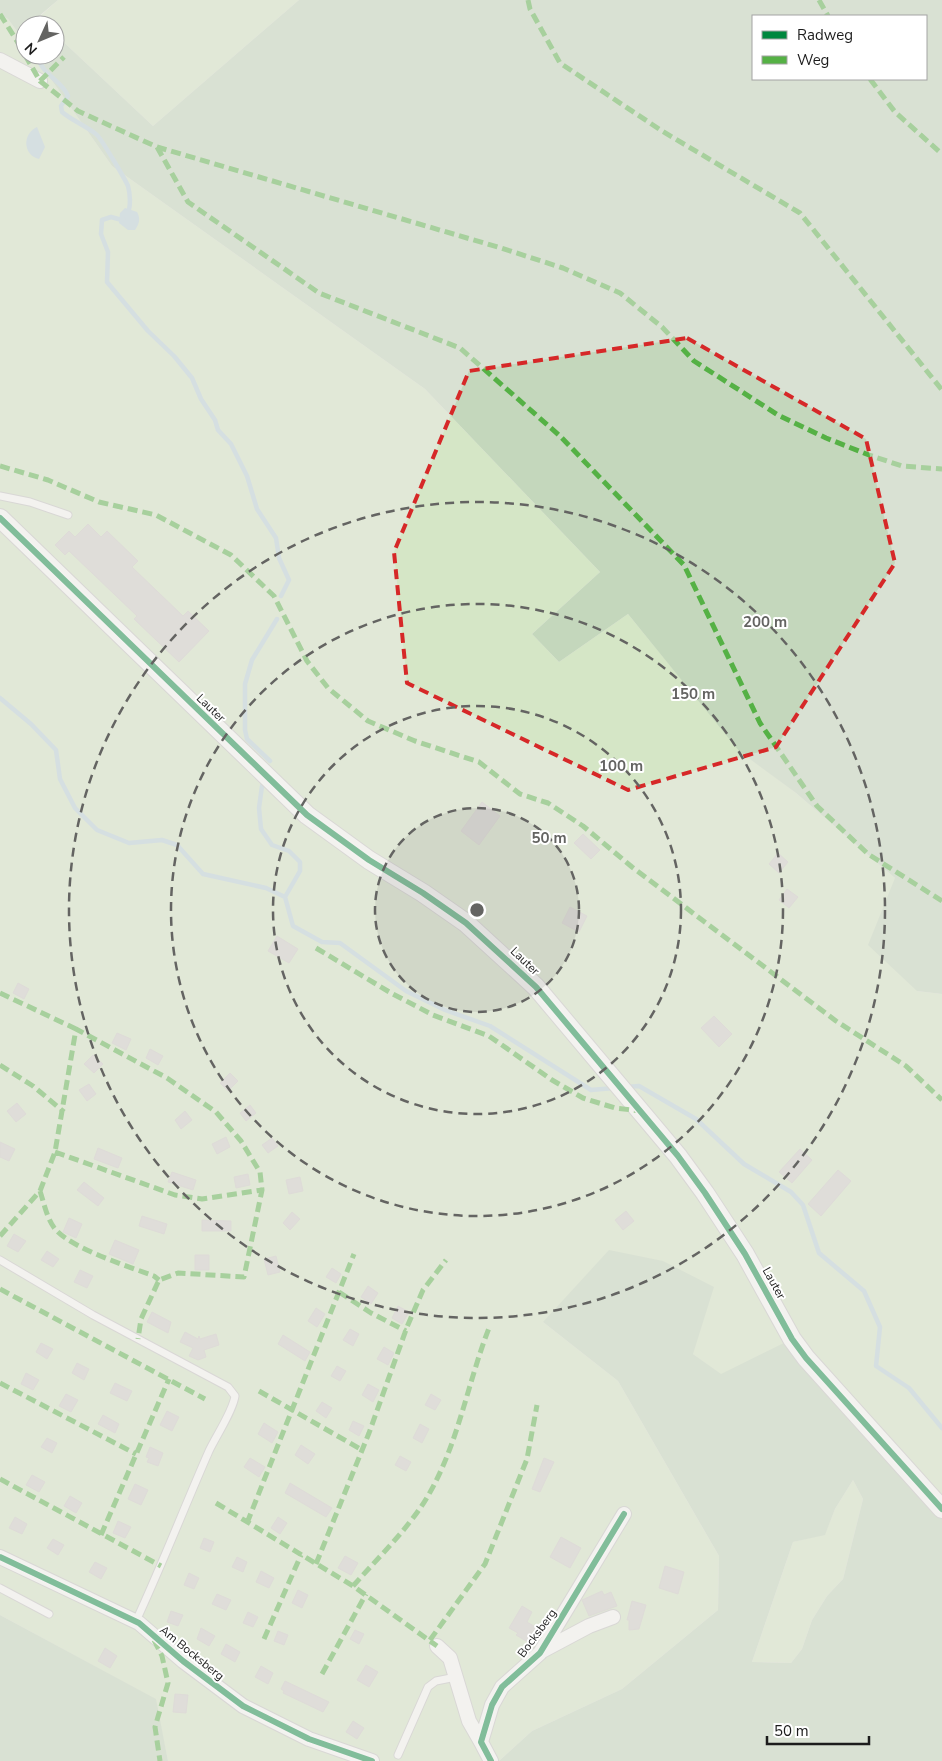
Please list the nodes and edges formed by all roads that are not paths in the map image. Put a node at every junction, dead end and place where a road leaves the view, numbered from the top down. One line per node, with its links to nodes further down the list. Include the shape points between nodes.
1 (0, 60): 2 (street)
2 (40, 81)
3 (0, 496): 4 (lane, via 30,502)
4 (68, 516)
5 (0, 518): 7 (street, Lauter, via 307,815 466,923 536,987 706,1193 796,1345)
6 (0, 1260): 13 (lane, via 93,1315 228,1386 235,1396 234,1406 223,1421)
7 (942, 1509)
8 (624, 1514): 15 (street, Bocksberg)
9 (0, 1557): 13 (street, Am Bocksberg)
10 (0, 1588): 11 (lane)
11 (49, 1614)
12 (613, 1616): 15 (street, Bocksberg)
13 (136, 1621): 19 (street, Am Bocksberg, via 243,1706 309,1739)
14 (438, 1646): 16 (street, via 450,1658)
15 (540, 1653): 17 (street, Bocksberg, via 502,1687 492,1705)
16 (456, 1677): 17 (street, via 469,1721); 18 (lane, via 436,1681 428,1687)
17 (481, 1742): 20 (street)
18 (398, 1755)
19 (372, 1761)
20 (491, 1761)

